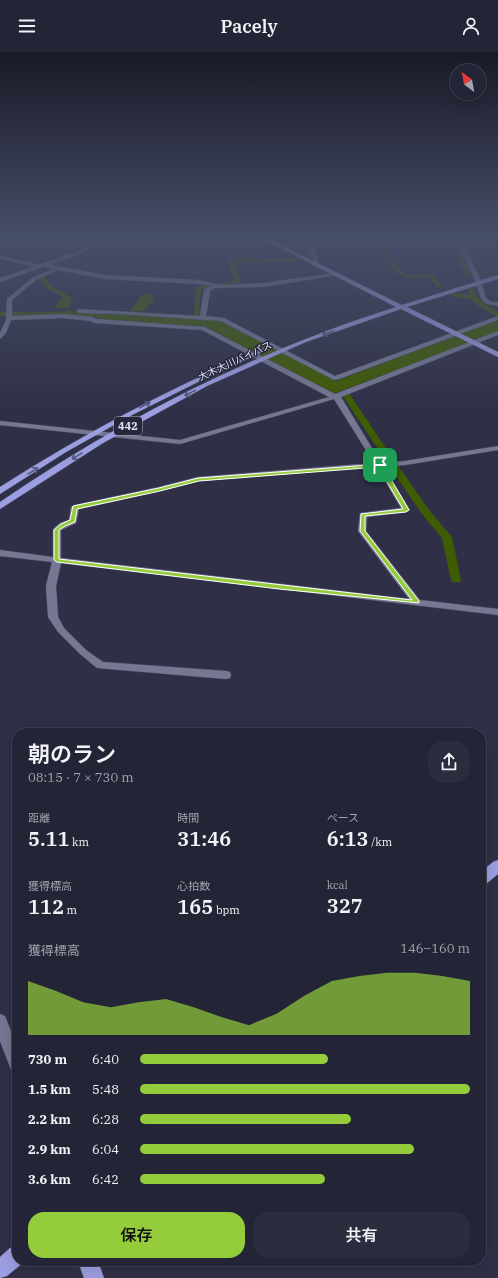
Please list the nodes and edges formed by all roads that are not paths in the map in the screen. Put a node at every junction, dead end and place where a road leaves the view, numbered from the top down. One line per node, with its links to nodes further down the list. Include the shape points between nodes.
1 (13, 295): 10 (street, via 7,300)
2 (206, 295): 11 (street)
3 (375, 295): 7 (highway)
4 (424, 295): 7 (highway, 大木大川バイパス / 442)
5 (437, 295): 9 (highway, 大木大川バイパス / 442)
6 (483, 295): 8 (street, via 485,302)
7 (393, 304): 9 (highway); 17 (highway, 大木大川バイパス / 442)
8 (498, 304)
9 (402, 308): 13 (highway); 18 (highway, 大木大川バイパス / 442, one-way to 18)
10 (10, 315): 11 (street, via 62,310); 15 (street, via 6,329); 20 (street, via 64,316 94,321 203,328)
11 (204, 318): 17 (street, via 222,319)
12 (498, 318): 13 (street)
13 (455, 334): 16 (highway); 18 (street, via 337,378)
14 (498, 334): 16 (street)
15 (0, 337)
16 (472, 342): 19 (highway); 21 (street)
17 (272, 346): 18 (street); 20 (highway, 大木大川バイパス / 442)
18 (280, 351): 20 (highway, 大木大川バイパス / 442)
19 (498, 355)
20 (259, 356): 21 (street); 23 (highway, 大木大川バイパス / 442, one-way to 20, via 196,379); 24 (highway, 大木大川バイパス / 442, one-way to 24)
21 (335, 397): 24 (street, via 180,442); 26 (street, via 339,399)
22 (0, 423): 23 (street)
23 (95, 433): 24 (street); 27 (highway, 大木大川バイパス / 442, one-way to 23)
24 (113, 434): 28 (highway, 大木大川バイパス / 442, one-way to 28)
25 (498, 448): 26 (street)
26 (380, 465): 30 (street, via 198,479 75,508 73,521 57,530); 31 (street, via 406,510 363,515 362,531)
27 (0, 492)
28 (0, 506)
29 (0, 553): 30 (street)
30 (57, 560): 31 (street); 33 (street, via 51,586 53,617 61,630 93,661 101,665)
31 (417, 602): 32 (street)
32 (498, 612)
33 (226, 675)
34 (498, 866): 35 (highway)
35 (486, 876)
36 (0, 1021): 37 (street)
37 (12, 1053)
38 (12, 1259): 40 (highway)
39 (90, 1266): 41 (highway)
40 (0, 1269)
41 (94, 1278)

